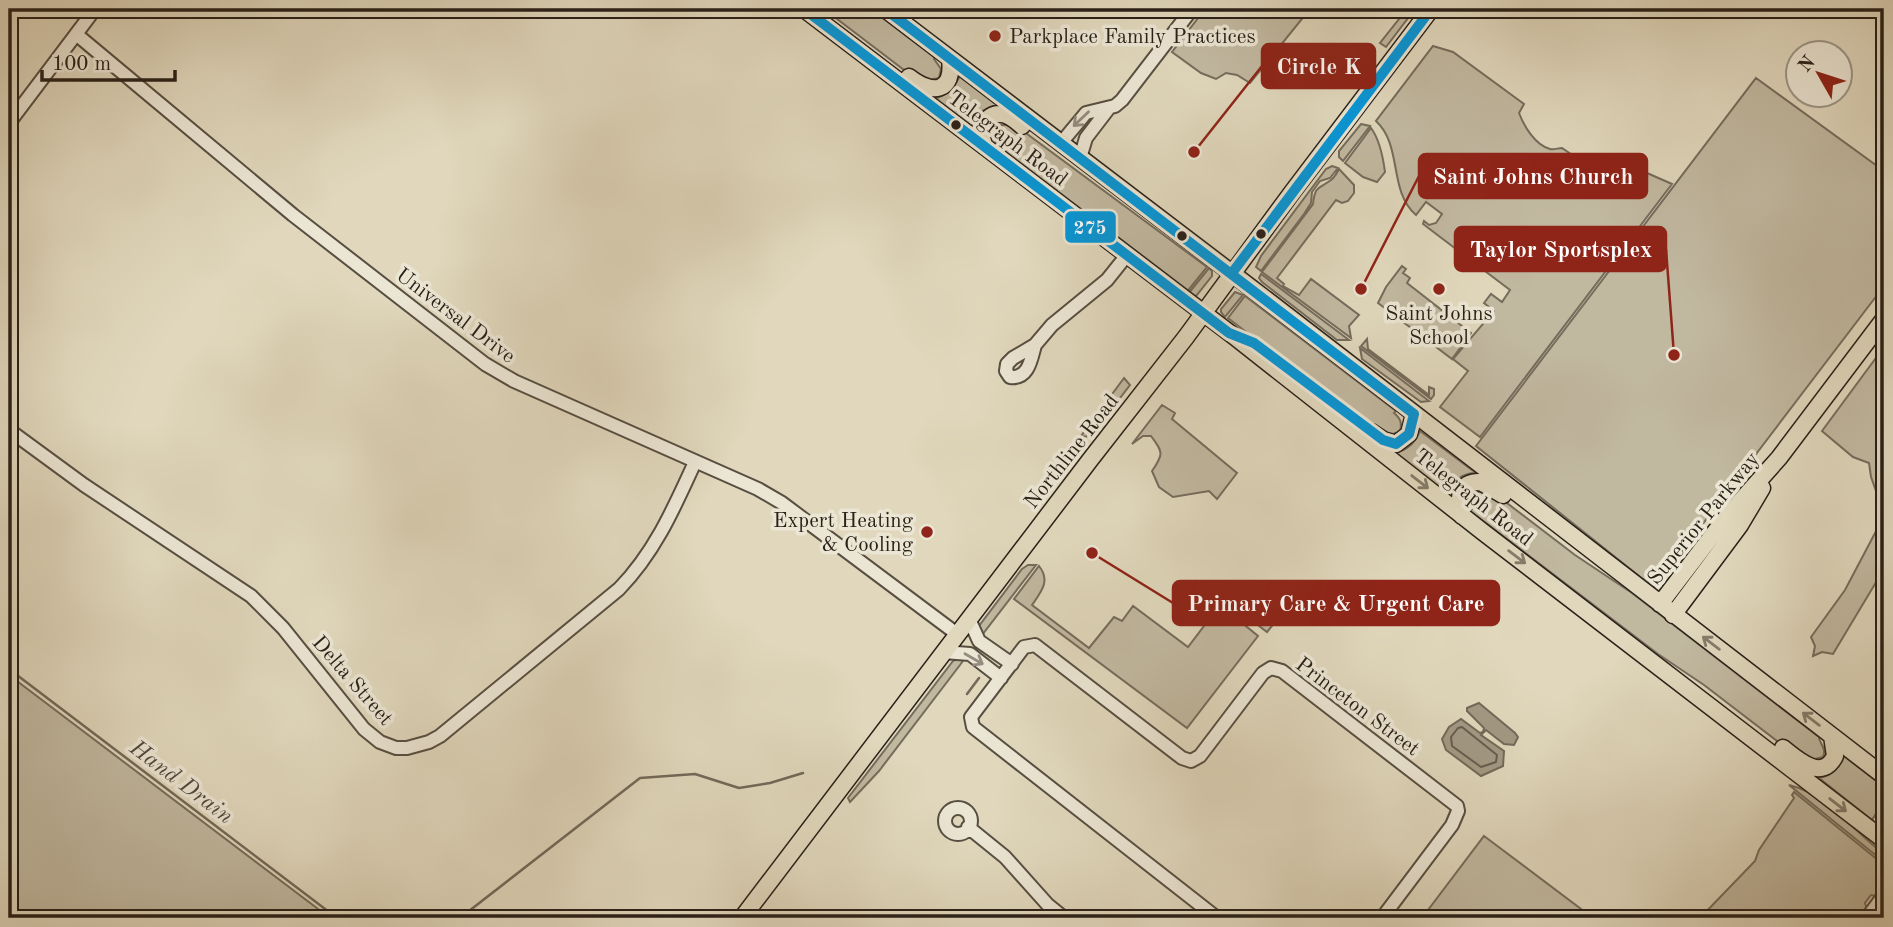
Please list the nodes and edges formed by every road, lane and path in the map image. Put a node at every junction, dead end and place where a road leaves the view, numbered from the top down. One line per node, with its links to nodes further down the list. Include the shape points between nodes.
1 (95, 9): 7 (street)
2 (804, 9): 12 (main road, Telegraph Road)
3 (814, 9): 8 (main road, via 921,86 932,90 948,80)
4 (885, 9): 8 (main road, Telegraph Road)
5 (1192, 9): 9 (street, via 1122,100)
6 (1431, 9): 16 (main road, Northline Road)
7 (76, 34): 10 (street); 24 (street, Universal Drive, via 293,215 485,364)
8 (950, 59): 11 (main road, Telegraph Road)
9 (1109, 108): 11 (street, one-way to 11, via 1086,113); 13 (street, via 1086,138)
10 (9, 123)
11 (1061, 143): 13 (main road, Telegraph Road)
12 (984, 145): 14 (main road, via 986,120 1005,115 1103,187 1133,206); 15 (main road, Telegraph Road)
13 (1080, 158): 14 (main road, Telegraph Road)
14 (1146, 208): 16 (main road, Telegraph Road)
15 (1127, 255): 17 (main road, Telegraph Road); 20 (street, via 1107,280)
16 (1232, 273): 17 (main road, Northline Road); 21 (main road, Telegraph Road)
17 (1203, 313): 19 (main road, Telegraph Road); 29 (main road, Northline Road)
18 (1884, 318): 23 (main road, Superior Parkway)
19 (1229, 333): 21 (main road, via 1254,343 1383,440 1396,444 1403,440); 25 (main road, Telegraph Road, one-way to 25)
20 (1035, 345)
21 (1414, 414): 26 (main road, Telegraph Road)
22 (9, 430): 24 (street, Delta Street, via 251,596 283,628 364,729 388,746 407,748 440,736 619,589 657,540)
23 (1779, 458): 27 (main road, Superior Parkway, via 1728,515); 28 (main road, Superior Parkway, via 1740,525)
24 (695, 462): 30 (street, Universal Drive, via 782,503)
25 (1462, 516): 26 (main road, via 1462,489 1474,482 1486,483 1577,552); 33 (main road, Telegraph Road, one-way to 33)
26 (1620, 573): 27 (main road, Telegraph Road)
27 (1660, 604): 28 (main road, Telegraph Road)
28 (1673, 615): 35 (main road, Telegraph Road, one-way to 28)
29 (968, 619): 30 (main road, Northline Road); 32 (street, via 979,641)
30 (957, 634): 31 (main road, Northline Road)
31 (943, 652): 34 (street, one-way to 34, via 970,654); 42 (main road, Northline Road)
32 (1012, 664): 34 (street, Princeton Street); 45 (street, Princeton Street, via 1024,647 1035,645 1191,761 1200,756 1263,673 1271,668 1282,671 1457,806 1452,825)
33 (1670, 674): 35 (main road, via 1713,694 1810,767 1822,769 1832,762 1836,750); 39 (main road, Telegraph Road, one-way to 39)
34 (1001, 678): 44 (street, Princeton Street, via 971,718 973,727)
35 (1832, 736): 36 (main road, Telegraph Road)
36 (1884, 776)
37 (1884, 819): 39 (main road)
38 (968, 827): 43 (street)
39 (1884, 838)
40 (1884, 895): 46 (street)
41 (1884, 913): 47 (street)
42 (742, 918)
43 (1065, 918)
44 (1217, 918)
45 (1382, 918)
46 (1867, 918)
47 (1880, 918)

